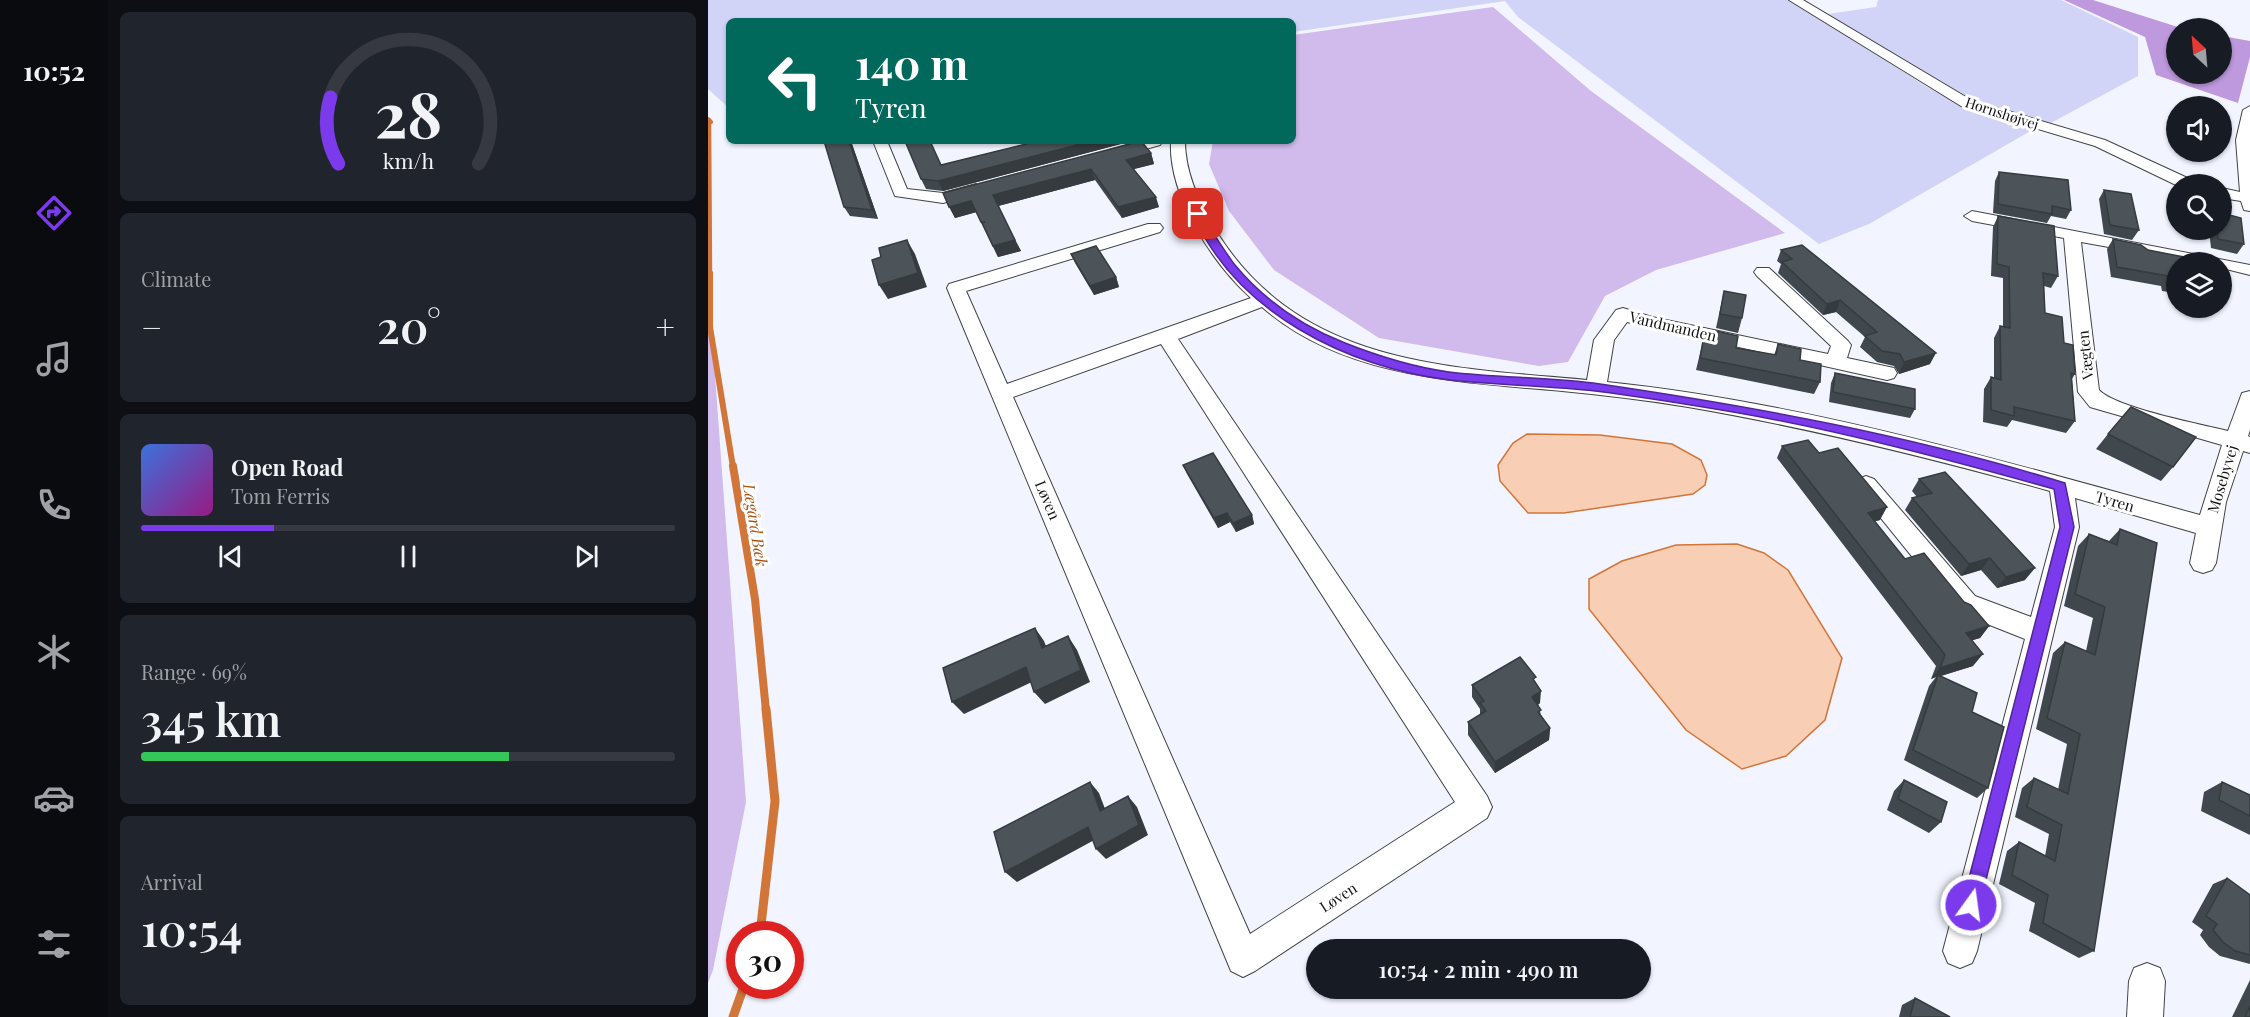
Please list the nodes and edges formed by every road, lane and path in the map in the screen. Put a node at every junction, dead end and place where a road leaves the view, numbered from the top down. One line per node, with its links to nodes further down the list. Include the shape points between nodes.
1 (1795, 0): 7 (street, Hornshøjvej, via 1966,103 2100,143)
2 (2250, 110): 10 (street, via 2243,140)
3 (881, 144): 8 (street, via 901,194 943,198)
4 (1148, 144): 6 (street)
5 (1178, 144): 18 (street, Tyren, via 1184,182 1205,230 1231,267)
6 (1099, 157)
7 (2166, 177)
8 (988, 186)
9 (2232, 196): 10 (street)
10 (2249, 202)
11 (1972, 216): 13 (street)
12 (1155, 228): 23 (street, Løven, via 1124,247 956,288)
13 (2072, 235): 14 (street); 25 (street, Vægten, via 2089,392 2098,402 2118,409)
14 (2166, 253)
15 (2232, 266): 16 (street)
16 (2250, 270)
17 (1763, 272): 20 (street, via 1841,345)
18 (1262, 300): 19 (street); 22 (street, Tyren, via 1300,326 1394,365 1448,376)
19 (1166, 336): 23 (street); 23 (street, Løven, via 1476,807 1243,959)
20 (1836, 362): 21 (street, Vandmanden); 22 (street, Vandmanden, via 1623,314 1604,340)
21 (1887, 373)
22 (1596, 387): 27 (street, Tyren, via 1889,439)
23 (1002, 393)
24 (2250, 398): 25 (street, Mosebyvej)
25 (2242, 443): 28 (street, Mosebyvej)
26 (1855, 471): 30 (street, via 1966,604)
27 (2061, 486): 28 (street, Tyren); 30 (street, via 2067,527)
28 (2208, 527): 29 (street, Mosebyvej)
29 (2203, 563)
30 (2039, 632): 31 (street)
31 (1960, 951)
32 (2147, 981): 33 (street)
33 (2145, 1017)

